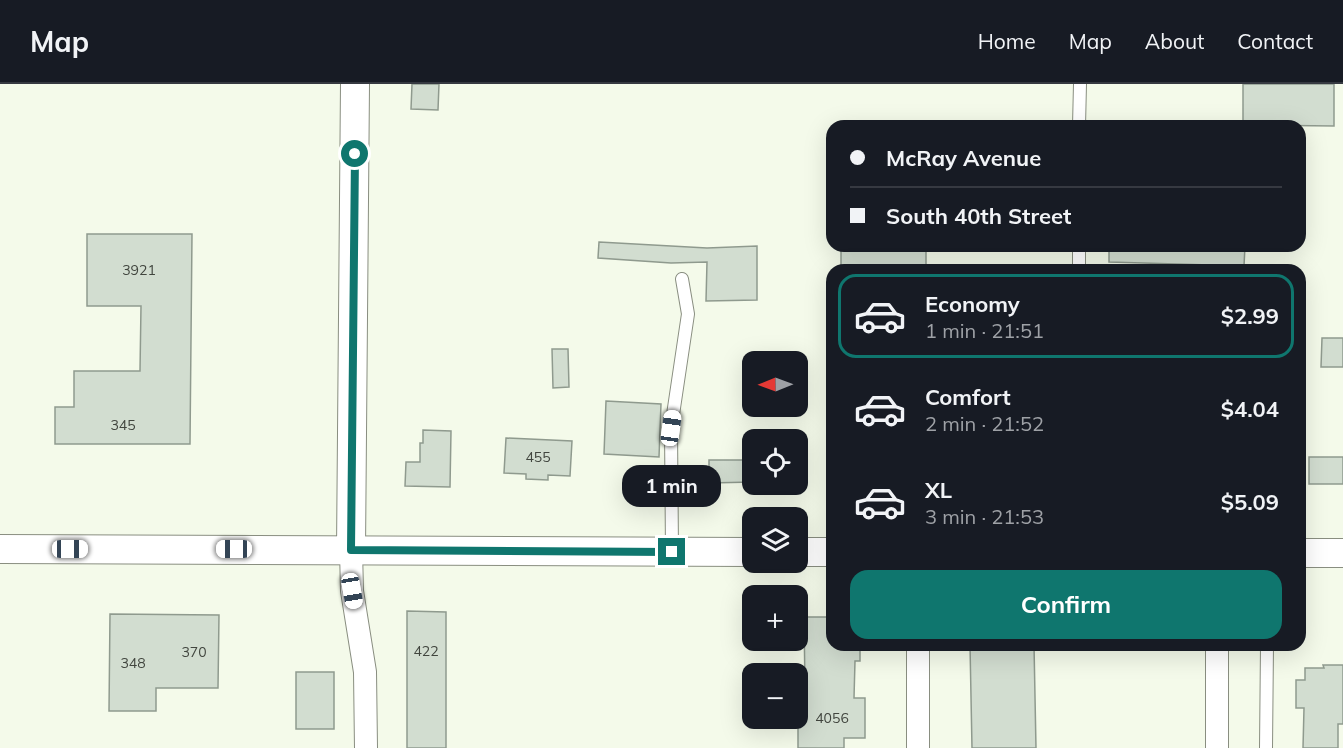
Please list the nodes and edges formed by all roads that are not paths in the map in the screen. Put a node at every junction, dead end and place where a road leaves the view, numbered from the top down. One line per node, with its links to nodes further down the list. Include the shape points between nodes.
1 (355, 84): 6 (street)
2 (1080, 84): 3 (lane)
3 (1080, 120)
4 (682, 279): 7 (lane, via 688,314 671,428)
5 (0, 549): 6 (street)
6 (351, 550): 7 (street); 16 (street, via 352,591 365,672)
7 (672, 552): 8 (street)
8 (742, 552)
9 (808, 552): 10 (street)
10 (826, 552)
11 (1306, 553): 12 (street)
12 (1343, 553)
13 (918, 651): 17 (street)
14 (1217, 651): 18 (street)
15 (1267, 651): 19 (lane)
16 (366, 748)
17 (918, 748)
18 (1217, 748)
19 (1266, 748)

